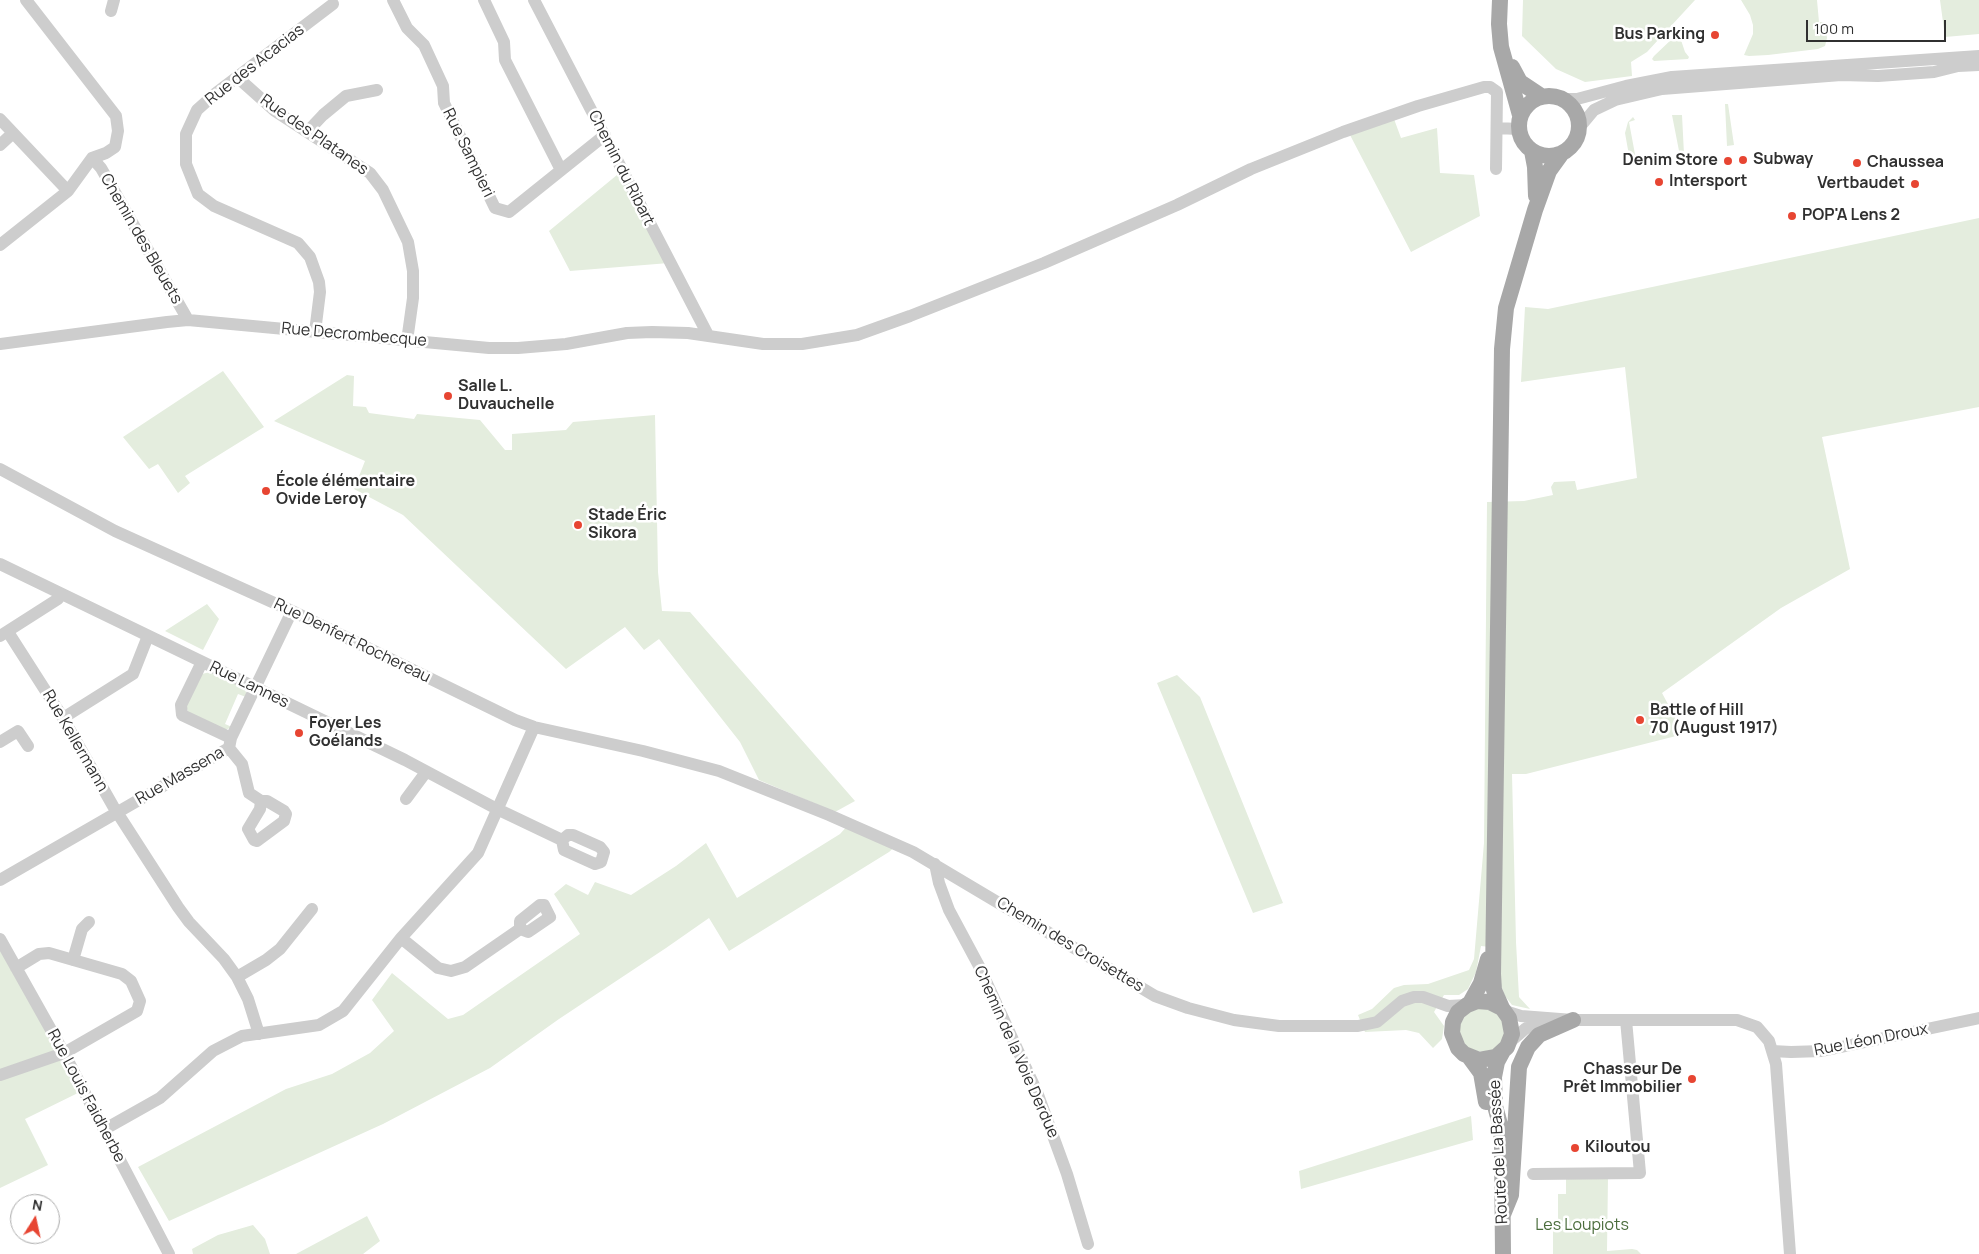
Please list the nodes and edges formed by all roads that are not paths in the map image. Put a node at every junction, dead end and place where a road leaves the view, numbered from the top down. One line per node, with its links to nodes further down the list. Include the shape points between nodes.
1 (26, 0): 24 (street, via 116,116 115,147)
2 (393, 0): 26 (street, Rue Sampieri, via 407,28 424,45 443,86 444,103 495,208 510,212)
3 (484, 0): 26 (street, via 504,42 505,60)
4 (534, 0): 20 (street, Chemin du Ribart)
5 (1500, 0): 7 (main road)
6 (333, 4): 10 (street, Rue des Acacias)
7 (1501, 47): 12 (main road, via 1520,82); 15 (main road)
8 (1979, 56): 13 (street, via 1672,77 1577,99)
9 (1979, 65): 17 (street, via 1934,72 1841,75 1662,89 1615,100 1594,110)
10 (237, 77): 18 (street, Rue des Platanes, via 275,111); 31 (street, Rue des Acacias, via 197,110 186,134 186,164 198,194 214,206 298,243 310,257 320,282)
11 (377, 90): 18 (street, via 346,96)
12 (1541, 96): 13 (main road); 15 (main road, via 1525,107)
13 (1564, 99): 17 (main road, via 1575,110)
14 (0, 119): 19 (street)
15 (1519, 122): 16 (street); 22 (main road, via 1521,137)
16 (1496, 128): 25 (street); 32 (street, Rue Decrombecque, via 1496,92 1490,86 1343,132 1044,263 857,335 802,344)
17 (1579, 128): 23 (main road, via 1574,143)
18 (307, 132): 33 (street, Rue des Platanes, via 370,173 383,190 408,242 413,298)
19 (13, 133): 21 (street); 27 (street)
20 (605, 135): 26 (street, Rue Sampieri); 32 (street, Chemin du Ribart)
21 (0, 145)
22 (1532, 151): 23 (main road, via 1547,156); 28 (main road)
23 (1562, 153): 28 (main road, via 1549,170)
24 (92, 158): 27 (street); 30 (street, Chemin des Bleuets)
25 (1496, 169)
26 (561, 170)
27 (68, 191): 29 (street)
28 (1535, 210): 62 (main road, via 1506,308 1502,349)
29 (0, 246)
30 (188, 320): 31 (street, Rue Decrombecque); 34 (street, Rue Decrombecque)
31 (315, 332): 33 (street, Rue Decrombecque)
32 (708, 336): 33 (street, Rue Decrombecque, via 627,333 566,344 518,348)
33 (407, 340)
34 (0, 344)
35 (0, 469): 38 (street, Rue Denfert Rochereau, via 114,531)
36 (0, 564): 37 (street, Rue Lannes)
37 (61, 594): 39 (street); 40 (street, Rue Lannes)
38 (292, 611): 42 (street, Rue Massena); 44 (street, Rue Denfert Rochereau, via 492,710)
39 (4, 634): 43 (street, Rue Kellermann)
40 (148, 636): 41 (street, Rue Lannes); 43 (street, via 133,674)
41 (202, 662): 42 (street, Rue Lannes); 46 (street, via 181,705 182,715)
42 (255, 688): 46 (street, Rue Massena); 48 (street, Rue Lannes)
43 (63, 718): 53 (street, Rue Kellermann)
44 (534, 726): 49 (street, Rue Denfert Rochereau); 52 (street)
45 (0, 742): 47 (street, via 18,731)
46 (230, 743): 51 (street, via 242,764 249,792); 53 (street, Rue Massena)
47 (28, 746)
48 (426, 772): 50 (street); 52 (street, Rue Lannes)
49 (719, 772): 55 (street, Chemin des Croisettes, via 845,822)
50 (406, 799)
51 (261, 800)
52 (497, 809): 54 (street, Rue Lannes); 60 (street, via 478,852)
53 (117, 812): 56 (street, Rue Massena); 65 (street, Rue Kellermann, via 189,922)
54 (562, 840)
55 (935, 864): 66 (street, Chemin des Croisettes, via 1147,991 1188,1008 1234,1020 1279,1026 1358,1026 1377,1022 1408,999 1423,997); 83 (street, Chemin de la Voie Derdue, via 949,910 979,966 1037,1092)
56 (0, 880)
57 (312, 908): 65 (street, via 280,949)
58 (89, 922): 63 (street, via 82,929)
59 (520, 929): 60 (street, via 465,967 451,971 438,968)
60 (401, 938): 74 (street, via 342,1011 319,1025)
61 (0, 939): 64 (street, Rue Louis Faidherbe)
62 (1494, 940): 67 (main road, via 1481,982); 68 (main road, via 1494,990)
63 (73, 960): 64 (street, via 49,953 39,954); 77 (street, via 122,974 131,981 140,1001 136,1011)
64 (16, 968): 77 (street, Rue Louis Faidherbe)
65 (237, 977): 74 (street, Rue Kellermann)
66 (1434, 1002): 67 (street, Chemin des Croisettes, via 1448,1006); 73 (street)
67 (1469, 1004): 68 (main road, via 1490,1002); 73 (main road, via 1455,1017)
68 (1503, 1010): 69 (street, via 1514,1015); 75 (main road, via 1512,1026)
69 (1544, 1018): 71 (street); 75 (street, via 1525,1029)
70 (1979, 1018): 76 (street, Rue Léon Droux, via 1822,1051)
71 (1573, 1020): 72 (street); 82 (main road, via 1539,1035 1528,1046 1519,1067 1511,1195)
72 (1626, 1020): 76 (street, via 1737,1020 1757,1027 1769,1041); 81 (street, via 1640,1172)
73 (1452, 1033): 78 (main road, via 1458,1048)
74 (259, 1034): 80 (street, via 242,1036 213,1051 160,1098)
75 (1506, 1047): 78 (main road, via 1488,1059); 82 (main road, Route de La Bassée, via 1497,1062 1494,1077 1502,1146)
76 (1772, 1051): 87 (street, via 1776,1064)
77 (64, 1053): 79 (street); 80 (street, Rue Louis Faidherbe)
78 (1470, 1058): 85 (main road, Route de La Bassée, via 1484,1082 1492,1146)
79 (0, 1075)
80 (105, 1129): 84 (street, Rue Louis Faidherbe)
81 (1533, 1174)
82 (1502, 1217): 86 (main road, Route de La Bassée)
83 (1088, 1244)
84 (169, 1254)
85 (1492, 1254)
86 (1502, 1254)
87 (1790, 1254)

